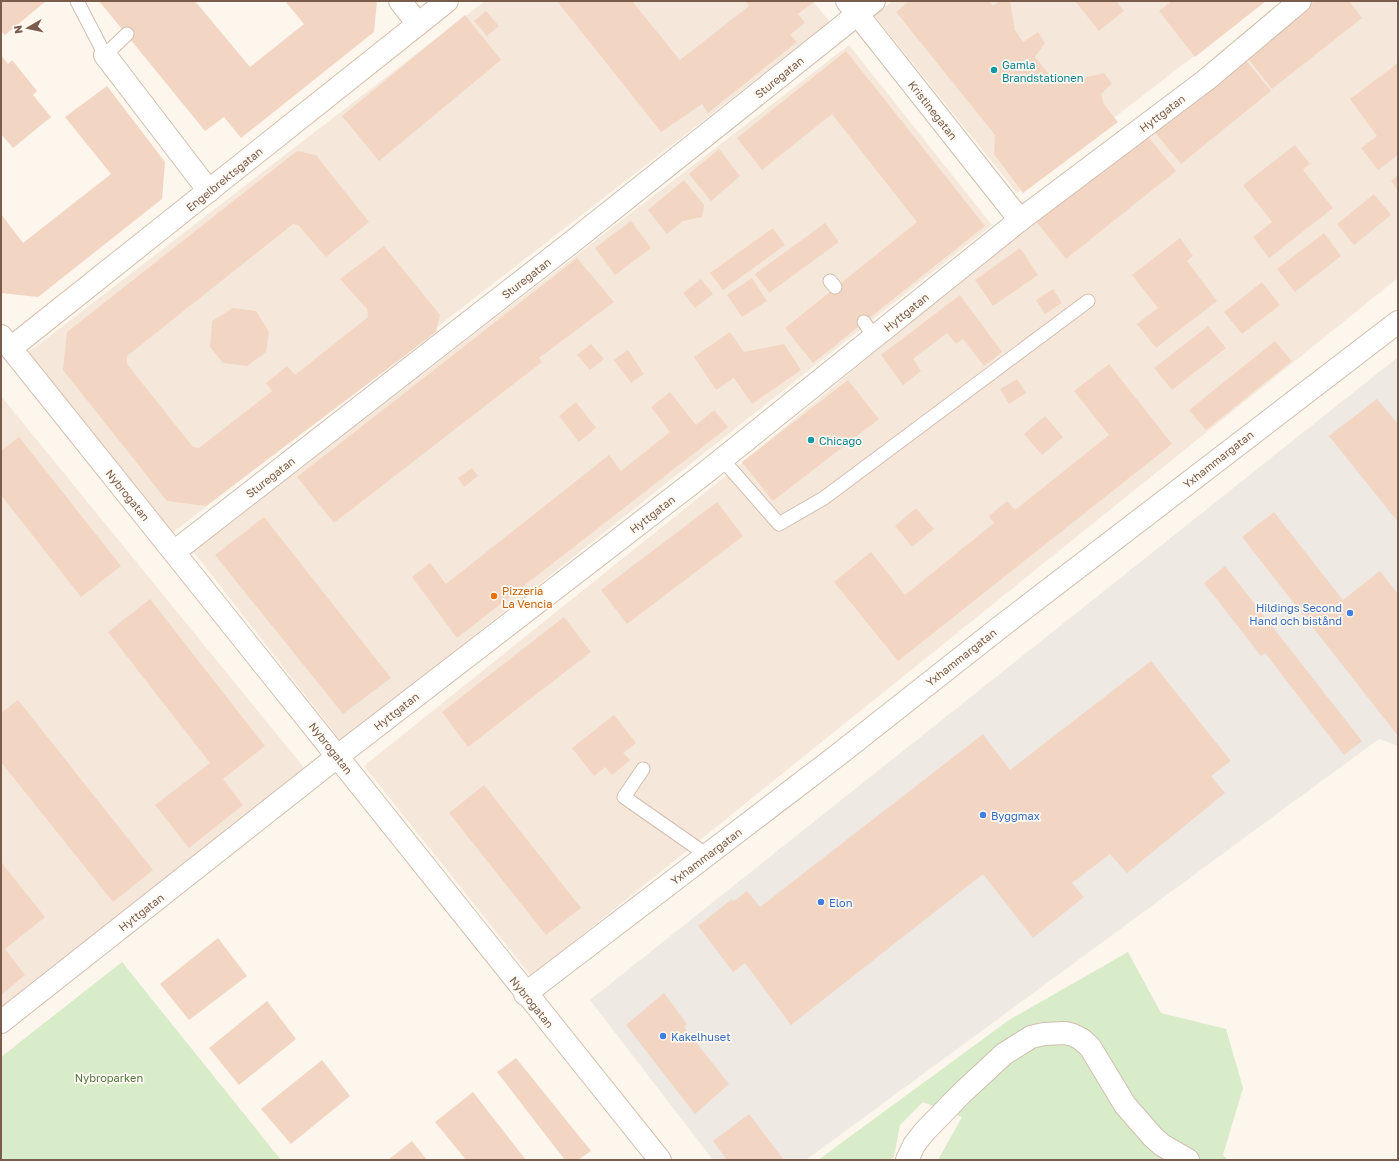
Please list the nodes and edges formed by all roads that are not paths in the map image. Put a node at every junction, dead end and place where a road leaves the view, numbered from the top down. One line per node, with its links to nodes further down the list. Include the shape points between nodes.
1 (77, 1): 9 (lane)
2 (400, 1): 7 (street)
3 (447, 1): 7 (street, Engelbrektsgatan)
4 (874, 1): 6 (street, Sturegatan)
5 (1300, 1): 11 (street, Hyttgatan, via 1206,80)
6 (852, 8): 11 (street, Kristinegatan); 16 (street, Sturegatan, via 572,242)
7 (418, 24): 10 (street, Engelbrektsgatan)
8 (126, 34): 9 (lane)
9 (105, 55): 10 (street)
10 (210, 191): 14 (street, Engelbrektsgatan)
11 (1020, 220): 15 (street, Hyttgatan, via 869,330)
12 (1088, 301): 15 (lane, via 824,498 779,524)
13 (1398, 322): 19 (street, Yxhammargatan)
14 (4, 347): 16 (street, Nybrogatan)
15 (722, 459): 17 (street, Hyttgatan)
16 (174, 552): 17 (street, Nybrogatan)
17 (338, 756): 20 (street, Nybrogatan); 21 (street, Hyttgatan)
18 (643, 769): 19 (lane, via 624,797)
19 (707, 855): 20 (street, Yxhammargatan)
20 (525, 994): 22 (street, Nybrogatan)
21 (1, 1022)
22 (660, 1160)
23 (907, 1160): 24 (street, via 924,1132 1004,1054 1031,1037 1065,1033 1081,1038 1090,1047 1125,1105 1153,1136 1162,1145)
24 (1188, 1160)

